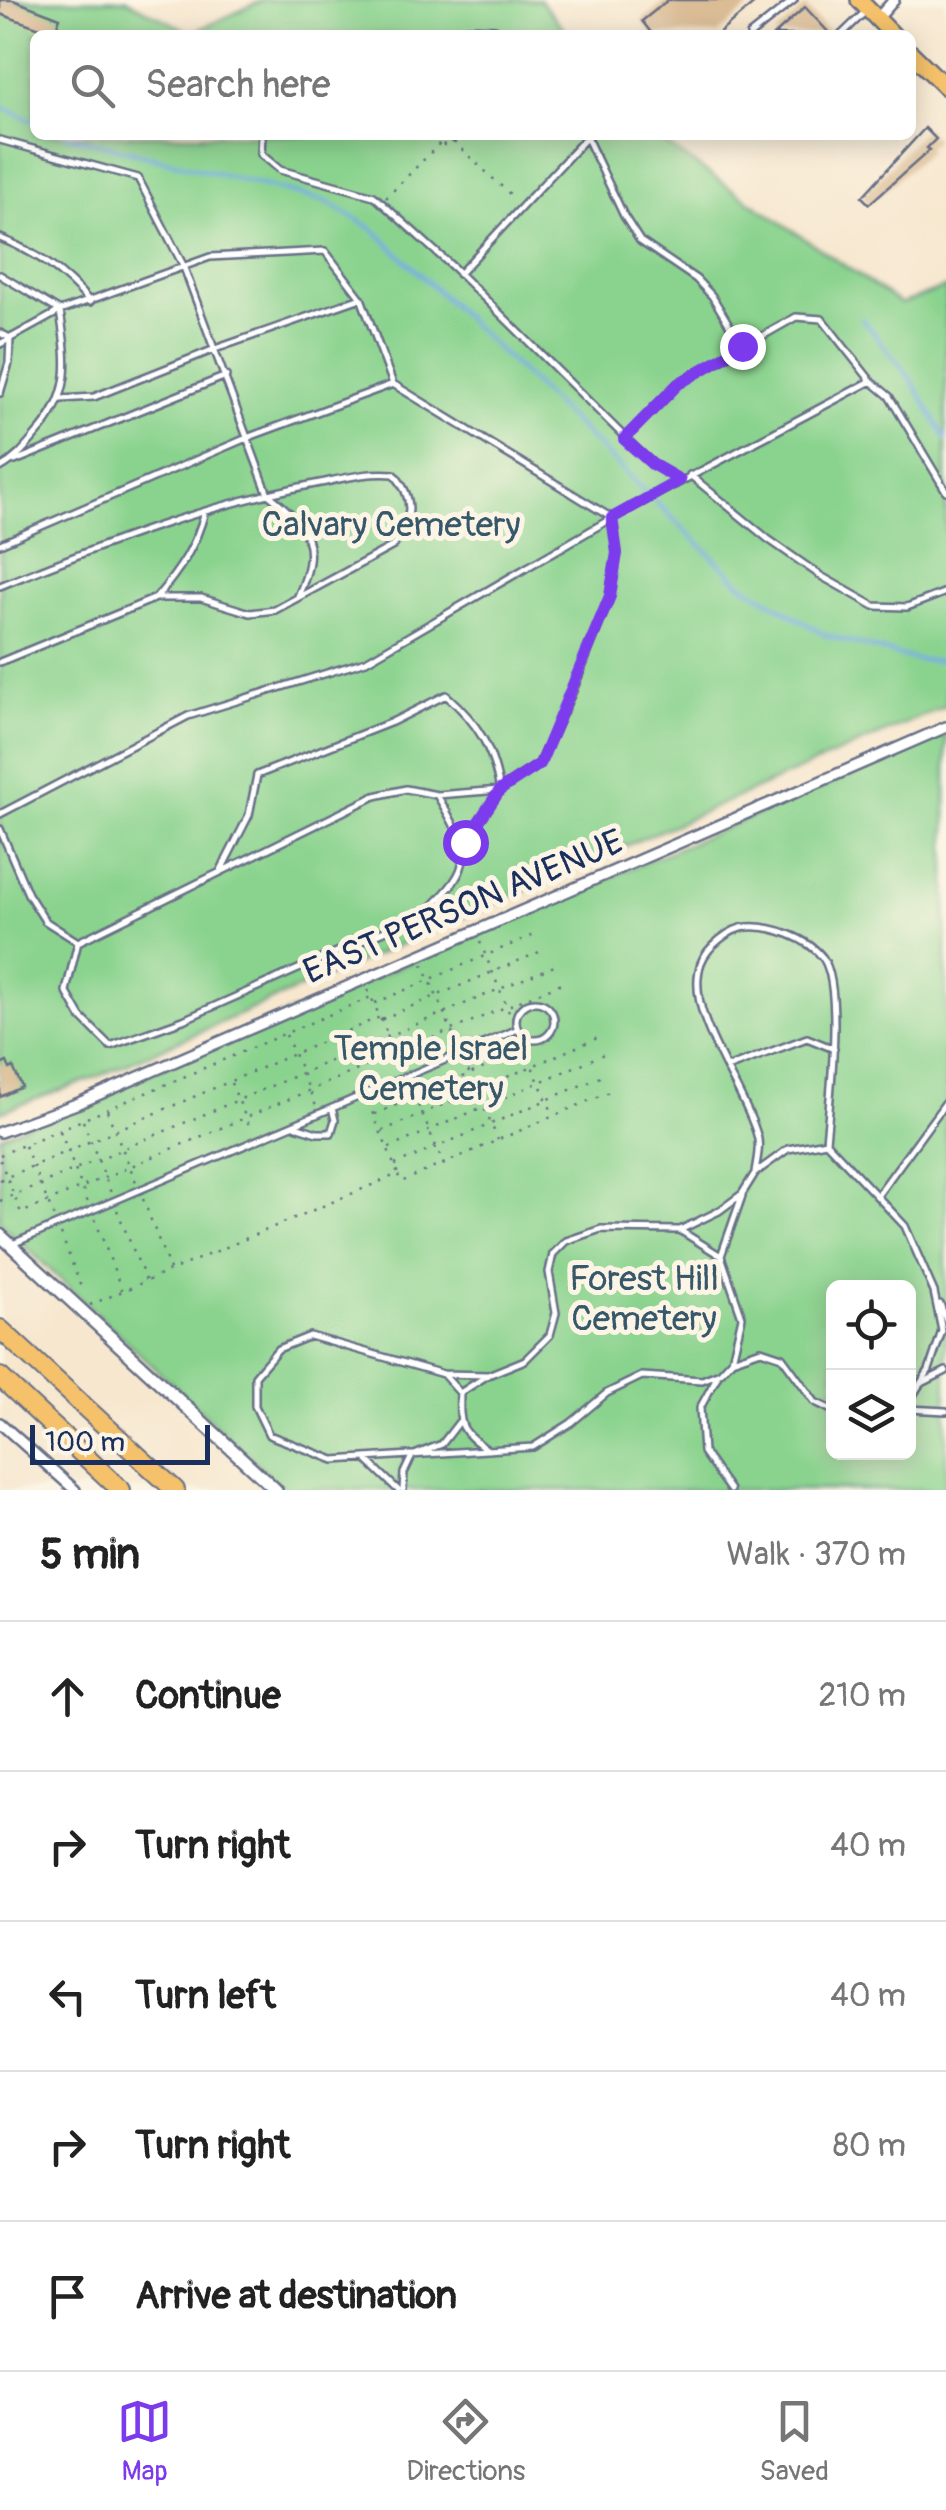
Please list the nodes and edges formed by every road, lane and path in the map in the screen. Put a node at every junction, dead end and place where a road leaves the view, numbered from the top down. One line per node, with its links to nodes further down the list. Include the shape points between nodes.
1 (794, 0): 6 (lane)
2 (894, 0): 3 (street)
3 (868, 10): 7 (lane); 8 (main road)
4 (463, 30): 5 (lane)
5 (497, 30)
6 (756, 30)
7 (846, 30)
8 (888, 30)
9 (916, 58): 10 (main road)
10 (946, 87)
11 (0, 140): 20 (lane, via 138,178)
12 (262, 140): 17 (lane, via 261,154 280,170)
13 (582, 140): 18 (lane)
14 (588, 140): 29 (lane, via 640,241 696,279)
15 (440, 142): 16 (path); 17 (path)
16 (454, 142): 18 (path)
17 (381, 203): 21 (lane)
18 (522, 206): 21 (lane)
19 (0, 238): 24 (lane, via 69,278)
20 (182, 265): 23 (lane, via 210,257 325,251); 24 (lane); 30 (lane)
21 (459, 274): 37 (lane)
22 (0, 275): 25 (lane)
23 (361, 298): 30 (lane); 33 (lane)
24 (90, 302): 25 (lane)
25 (60, 311): 27 (lane); 35 (lane, via 68,361)
26 (0, 333): 27 (lane)
27 (10, 338): 28 (lane); 34 (lane)
28 (0, 344)
29 (742, 346): 32 (lane, via 796,317 822,319); 37 (lane, via 678,384)
30 (215, 349): 31 (lane); 35 (lane, via 94,396)
31 (226, 376): 36 (lane); 38 (lane)
32 (871, 381): 40 (lane); 42 (lane, via 889,396)
33 (392, 384): 36 (lane); 45 (lane)
34 (0, 393)
35 (62, 399): 38 (lane)
36 (249, 437): 43 (lane); 46 (lane)
37 (624, 439): 41 (lane)
38 (12, 462): 39 (lane)
39 (0, 468)
40 (690, 476): 41 (lane); 48 (lane, via 768,539 874,606 908,607)
41 (680, 480): 45 (lane)
42 (946, 491)
43 (268, 494): 44 (lane); 50 (lane, via 308,534 308,575); 50 (lane, via 376,472 394,474 406,488 406,529 393,546)
44 (205, 510): 47 (lane); 49 (lane, via 198,541)
45 (612, 518): 53 (lane, via 617,553 610,596 572,691 540,764); 55 (lane, via 366,661 188,716)
46 (0, 544)
47 (0, 586)
48 (946, 592)
49 (156, 598): 50 (lane, via 201,598 250,613); 51 (lane)
50 (297, 598)
51 (0, 662)
52 (946, 726): 114 (street, EAST PERSON AVENUE)
53 (500, 790): 54 (lane); 57 (lane); 58 (lane, via 494,758 473,718 446,695 257,775 249,815)
54 (437, 795): 57 (lane); 58 (lane, via 406,789 375,796)
55 (0, 814)
56 (0, 829): 61 (lane, via 45,921)
57 (465, 842): 61 (lane, via 454,885 425,912 110,1046 66,991)
58 (219, 872): 61 (lane)
59 (538, 933): 63 (path)
60 (478, 939): 63 (path)
61 (78, 942)
62 (544, 950): 66 (path)
63 (486, 956): 66 (path); 67 (path)
64 (422, 963): 67 (path)
65 (554, 966): 70 (path)
66 (492, 972): 70 (path); 71 (path)
67 (429, 980): 71 (path); 73 (path)
68 (562, 982): 74 (path)
69 (367, 987): 72 (path)
70 (500, 989): 74 (path); 75 (path)
71 (436, 996): 75 (path); 76 (path)
72 (371, 997): 73 (path); 79 (path)
73 (374, 1004): 76 (path)
74 (506, 1006): 77 (path); 78 (path)
75 (444, 1013): 78 (path); 80 (path)
76 (380, 1018): 80 (path); 85 (path)
77 (517, 1029): 77 (lane, via 526,1038 544,1038 552,1014 543,1004 525,1006); 83 (path); 84 (lane)
78 (451, 1030): 84 (path); 86 (path)
79 (285, 1034): 85 (path); 121 (path)
80 (388, 1036): 86 (path); 90 (path)
81 (602, 1036): 88 (path)
82 (834, 1049): 89 (lane, via 807,1038); 89 (lane, via 824,959 776,929 744,926 720,939 701,962 698,998); 118 (lane)
83 (525, 1050): 88 (path); 91 (path)
84 (461, 1053): 91 (path); 93 (lane)
85 (294, 1054): 90 (path); 94 (path)
86 (396, 1054): 93 (path); 96 (path)
87 (604, 1054): 95 (path)
88 (532, 1066): 95 (path); 97 (path)
89 (727, 1068): 125 (lane, via 759,1138)
90 (302, 1072): 96 (path); 101 (path)
91 (470, 1074): 97 (path); 100 (path)
92 (605, 1075): 102 (path)
93 (406, 1076): 99 (lane); 100 (path)
94 (230, 1081): 101 (path); 127 (path)
95 (540, 1082): 102 (path); 104 (path)
96 (309, 1090): 106 (path); 110 (path)
97 (477, 1090): 104 (path); 108 (path)
98 (609, 1092): 109 (path)
99 (365, 1094): 105 (lane); 107 (path)
100 (414, 1097): 107 (path); 108 (path)
101 (238, 1100): 110 (path); 130 (path)
102 (547, 1100): 109 (path); 111 (path)
103 (946, 1102): 131 (lane)
104 (484, 1106): 111 (path); 113 (path)
105 (332, 1108): 106 (lane); 112 (lane, via 331,1132)
106 (319, 1113): 112 (lane)
107 (374, 1114): 115 (path)
108 (422, 1114): 113 (path); 115 (path)
109 (554, 1116): 117 (path)
110 (246, 1118): 116 (path); 130 (path, via 21,1213)
111 (491, 1124): 117 (path); 119 (path)
112 (292, 1125): 116 (lane)
113 (429, 1130): 119 (path); 120 (path)
114 (0, 1132)
115 (380, 1132): 120 (path)
116 (255, 1140): 134 (lane)
117 (498, 1140): 122 (path)
118 (826, 1142): 125 (lane, via 788,1149); 131 (lane)
119 (436, 1147): 122 (path); 123 (path)
120 (388, 1149): 123 (path)
121 (0, 1158): 127 (path)
122 (443, 1164): 124 (path); 126 (path, via 401,1182)
123 (394, 1165): 126 (path)
124 (447, 1172)
125 (755, 1173): 129 (lane)
126 (398, 1174): 137 (path)
127 (7, 1177): 128 (path); 130 (path)
128 (0, 1180)
129 (742, 1194): 133 (lane); 135 (lane)
130 (14, 1196): 132 (path)
131 (877, 1196): 136 (lane, via 905,1226)
132 (0, 1201)
133 (680, 1230): 135 (lane); 144 (lane, via 600,1228 566,1240 549,1272 556,1313 550,1335 525,1360)
134 (5, 1240): 137 (street)
135 (721, 1256): 140 (lane, via 742,1316)
136 (934, 1292): 138 (lane); 146 (lane, via 942,1332)
137 (79, 1309): 160 (street)
138 (946, 1320)
139 (0, 1329): 159 (highway)
140 (732, 1360): 142 (lane); 149 (lane, via 761,1350 782,1357 814,1402)
141 (946, 1372): 146 (lane)
142 (720, 1373): 154 (lane, via 702,1380 642,1376 532,1447); 162 (lane, via 700,1408 703,1452)
143 (443, 1374): 144 (lane); 148 (lane); 156 (lane, via 310,1336 278,1349 254,1376 255,1406 270,1435 334,1460)
144 (488, 1375): 148 (lane)
145 (0, 1377): 158 (highway)
146 (921, 1383): 147 (lane)
147 (916, 1392)
148 (460, 1393): 152 (lane)
149 (826, 1407)
150 (916, 1407): 151 (lane)
151 (946, 1411)
152 (459, 1422): 154 (lane); 155 (lane, via 442,1444)
153 (0, 1423): 157 (street)
154 (490, 1452): 155 (lane)
155 (412, 1456): 156 (lane); 161 (lane)
156 (366, 1459): 161 (lane)
157 (75, 1490)
158 (121, 1490)
159 (176, 1490)
160 (276, 1490)
161 (400, 1490)
162 (730, 1490)

